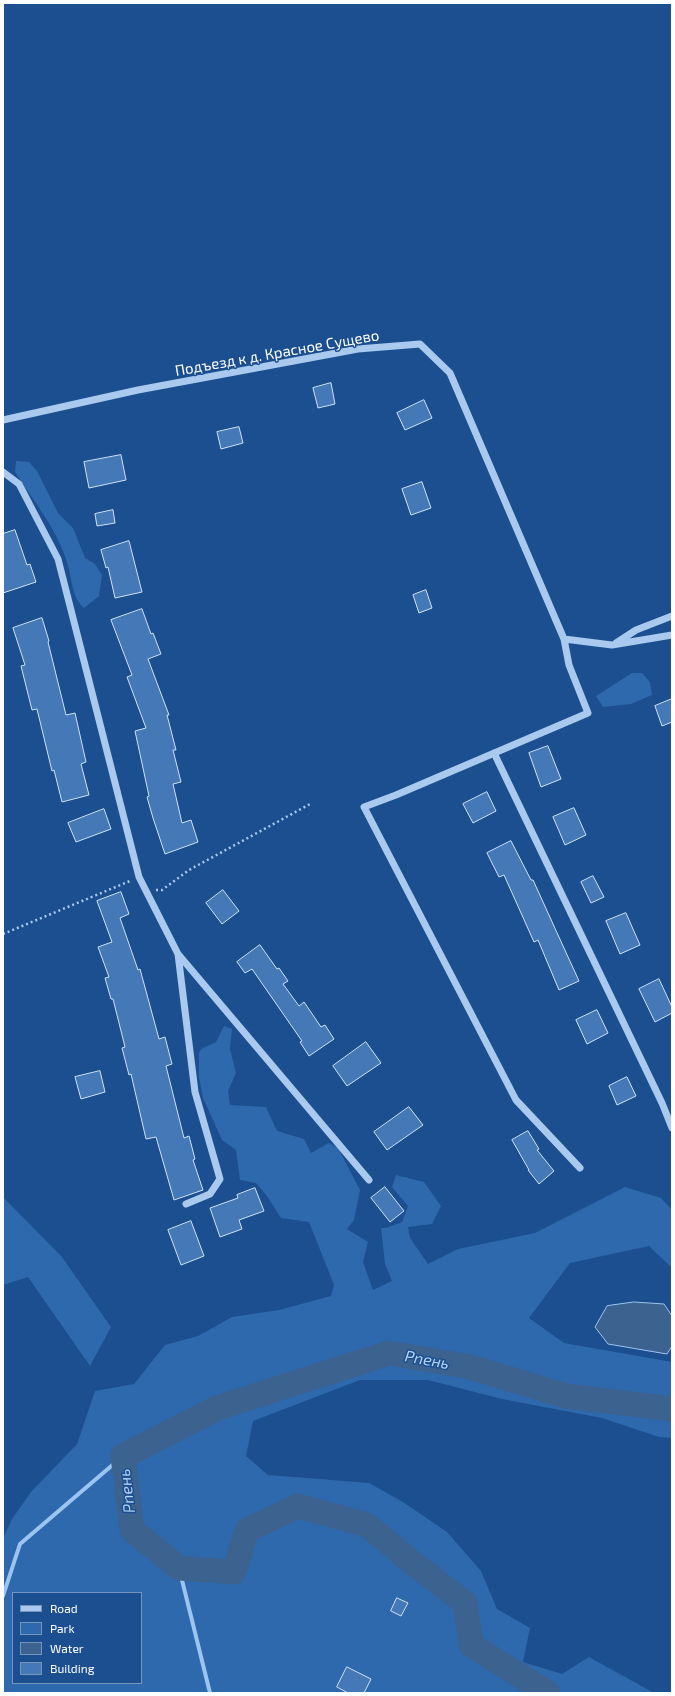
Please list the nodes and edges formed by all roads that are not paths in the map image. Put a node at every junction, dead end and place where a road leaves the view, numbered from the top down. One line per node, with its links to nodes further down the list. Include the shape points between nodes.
1 (3, 420): 5 (street, Подъезд к д. Красное Сущево, via 138,390 358,349 420,344 450,373)
2 (3, 472): 8 (street, via 19,484 58,559 139,877)
3 (672, 616): 6 (street, via 636,630)
4 (672, 635): 6 (street)
5 (564, 639): 6 (street); 7 (street, Подъезд к д. Красное Сущево, via 569,665 588,713)
6 (612, 645)
7 (494, 753): 9 (street); 10 (street, via 364,807 516,1100)
8 (178, 954): 11 (street); 12 (street, via 195,1092 220,1178 210,1194)
9 (672, 1128)
10 (580, 1168)
11 (369, 1180)
12 (186, 1204)

